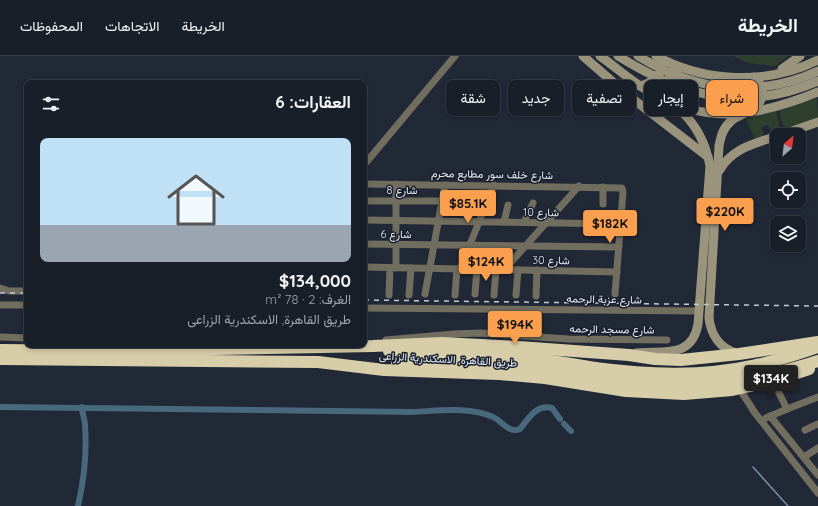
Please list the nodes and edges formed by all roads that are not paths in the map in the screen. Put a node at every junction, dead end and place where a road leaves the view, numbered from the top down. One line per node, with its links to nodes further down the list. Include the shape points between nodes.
1 (455, 56): 29 (street)
2 (583, 56): 28 (main road)
3 (600, 56): 17 (main road)
4 (618, 56): 15 (main road, bridge, via 668,83 694,92 718,96 767,96)
5 (638, 56): 10 (main road, bridge, via 677,76 700,84 724,87 749,88 773,85)
6 (800, 56): 11 (main road)
7 (657, 57): 9 (main road); 17 (main road, via 662,63 662,68 651,82)
8 (818, 60): 11 (main road)
9 (680, 68): 12 (main road, via 720,76); 13 (main road, via 673,72)
10 (818, 71)
11 (773, 74): 12 (main road); 21 (main road, via 769,84 770,97 773,103)
12 (754, 77): 14 (main road)
13 (669, 80)
14 (756, 80)
15 (818, 82)
16 (758, 83): 20 (main road, via 762,95)
17 (640, 86): 18 (main road)
18 (644, 88)
19 (818, 92): 21 (main road)
20 (758, 103)
21 (779, 106): 22 (main road)
22 (758, 110)
23 (686, 116): 28 (main road, via 701,136)
24 (739, 116): 30 (main road, via 723,130 719,146)
25 (818, 122): 26 (main road)
26 (801, 128)
27 (770, 139): 30 (main road, via 741,149 725,161)
28 (708, 158): 83 (main road, via 710,175)
29 (367, 161)
30 (718, 173): 93 (main road, via 709,318 713,335 720,344 728,351)
31 (367, 184): 32 (street, شارع خلف سور مطابع محرم)
32 (396, 184): 33 (street, شارع خلف سور مطابع محرم); 38 (street)
33 (444, 185): 34 (street, شارع خلف سور مطابع محرم); 39 (street)
34 (494, 185): 35 (street, شارع خلف سور مطابع محرم); 40 (street)
35 (579, 186): 36 (street, شارع خلف سور مطابع محرم); 50 (street)
36 (603, 187): 42 (street); 51 (street, شارع خلف سور مطابع محرم, via 620,187 624,190)
37 (367, 201): 38 (street, شارع 8)
38 (396, 201): 39 (street, شارع 8); 45 (street)
39 (441, 201): 40 (street, شارع 8); 46 (street)
40 (488, 201): 47 (street)
41 (533, 203): 49 (street)
42 (603, 204)
43 (508, 205): 48 (street)
44 (367, 220): 45 (street, شارع 10)
45 (396, 221): 46 (street, شارع 10); 53 (street)
46 (438, 221): 47 (street, شارع 10); 54 (street)
47 (479, 222): 48 (street, شارع 10); 55 (street)
48 (504, 222): 49 (street, شارع 10)
49 (524, 222): 50 (street, شارع 10)
50 (546, 223): 51 (street, شارع 10); 56 (street)
51 (621, 224): 57 (street)
52 (367, 244): 53 (street, شارع 6)
53 (396, 245): 54 (street, شارع 6); 59 (street)
54 (433, 245): 55 (street, شارع 6); 61 (street)
55 (470, 245): 56 (street, شارع 6); 62 (street)
56 (526, 246): 57 (street, شارع 6); 65 (street)
57 (619, 247): 68 (street)
58 (367, 267): 59 (street, شارع 30)
59 (393, 268): 60 (street, شارع 30); 74 (street)
60 (411, 268): 61 (street, شارع 30); 75 (street)
61 (429, 268): 62 (street, شارع 30); 71 (street)
62 (459, 269): 63 (street, شارع 30); 76 (street)
63 (477, 269): 64 (street, شارع 30); 72 (street)
64 (496, 270): 65 (street, شارع 30); 77 (street)
65 (504, 270): 66 (street, شارع 30)
66 (518, 270): 67 (street, شارع 30); 78 (street)
67 (537, 270): 68 (street, شارع 30); 79 (street)
68 (617, 272): 73 (street)
69 (0, 288): 70 (street)
70 (24, 291)
71 (425, 294)
72 (476, 294)
73 (615, 294)
74 (389, 295)
75 (409, 295)
76 (455, 295)
77 (494, 295)
78 (516, 295)
79 (536, 296)
80 (0, 305): 81 (street)
81 (24, 305)
82 (367, 308): 83 (street, شارع عزبة الرحمه)
83 (699, 311): 94 (main road, via 696,334 685,347 670,352)
84 (0, 338): 85 (street)
85 (24, 338)
86 (667, 340): 88 (street, شارع مسجد الرحمه, via 569,339 480,333)
87 (818, 342): 91 (highway, طريق القاهرة, الاسكندرية الزراعى)
88 (369, 344): 94 (highway, طريق القاهرة, الاسكندرية الزراعى, via 442,343); 99 (highway, via 400,353 506,355 551,360)
89 (818, 347): 99 (highway, bridge, via 757,365 701,373)
90 (220, 348): 92 (highway, طريق القاهرة, الاسكندرية الزراعى)
91 (778, 349): 93 (highway, طريق القاهرة, الاسكندرية الزراعى); 100 (highway, via 787,357 789,368)
92 (0, 350)
93 (739, 354): 94 (highway, طريق القاهرة, الاسكندرية الزراعى, via 682,360)
94 (629, 355): 102 (highway, via 619,361 615,372 618,383)
95 (0, 359): 97 (highway, طريق القاهرة, الاسكندرية الزراعى, via 310,362)
96 (818, 361): 99 (highway, bridge, via 768,375 712,383 654,384)
97 (348, 365): 99 (highway, via 414,362); 102 (highway, طريق القاهرة, الاسكندرية الزراعى, via 384,370 546,378)
98 (818, 367): 100 (highway, طريق القاهرة, الاسكندرية الزراعى)
99 (597, 373)
100 (778, 380): 101 (highway, طريق القاهرة, الاسكندرية الزراعى); 104 (street)
101 (740, 388): 102 (highway, طريق القاهرة, الاسكندرية الزراعى, via 684,394); 106 (street)
102 (626, 391)
103 (818, 397): 104 (street)
104 (787, 409): 105 (street)
105 (770, 416): 106 (street); 110 (street)
106 (761, 422): 112 (street)
107 (818, 424): 108 (street)
108 (805, 430)
109 (818, 448): 110 (street)
110 (804, 457): 111 (street)
111 (818, 473)
112 (818, 493)

